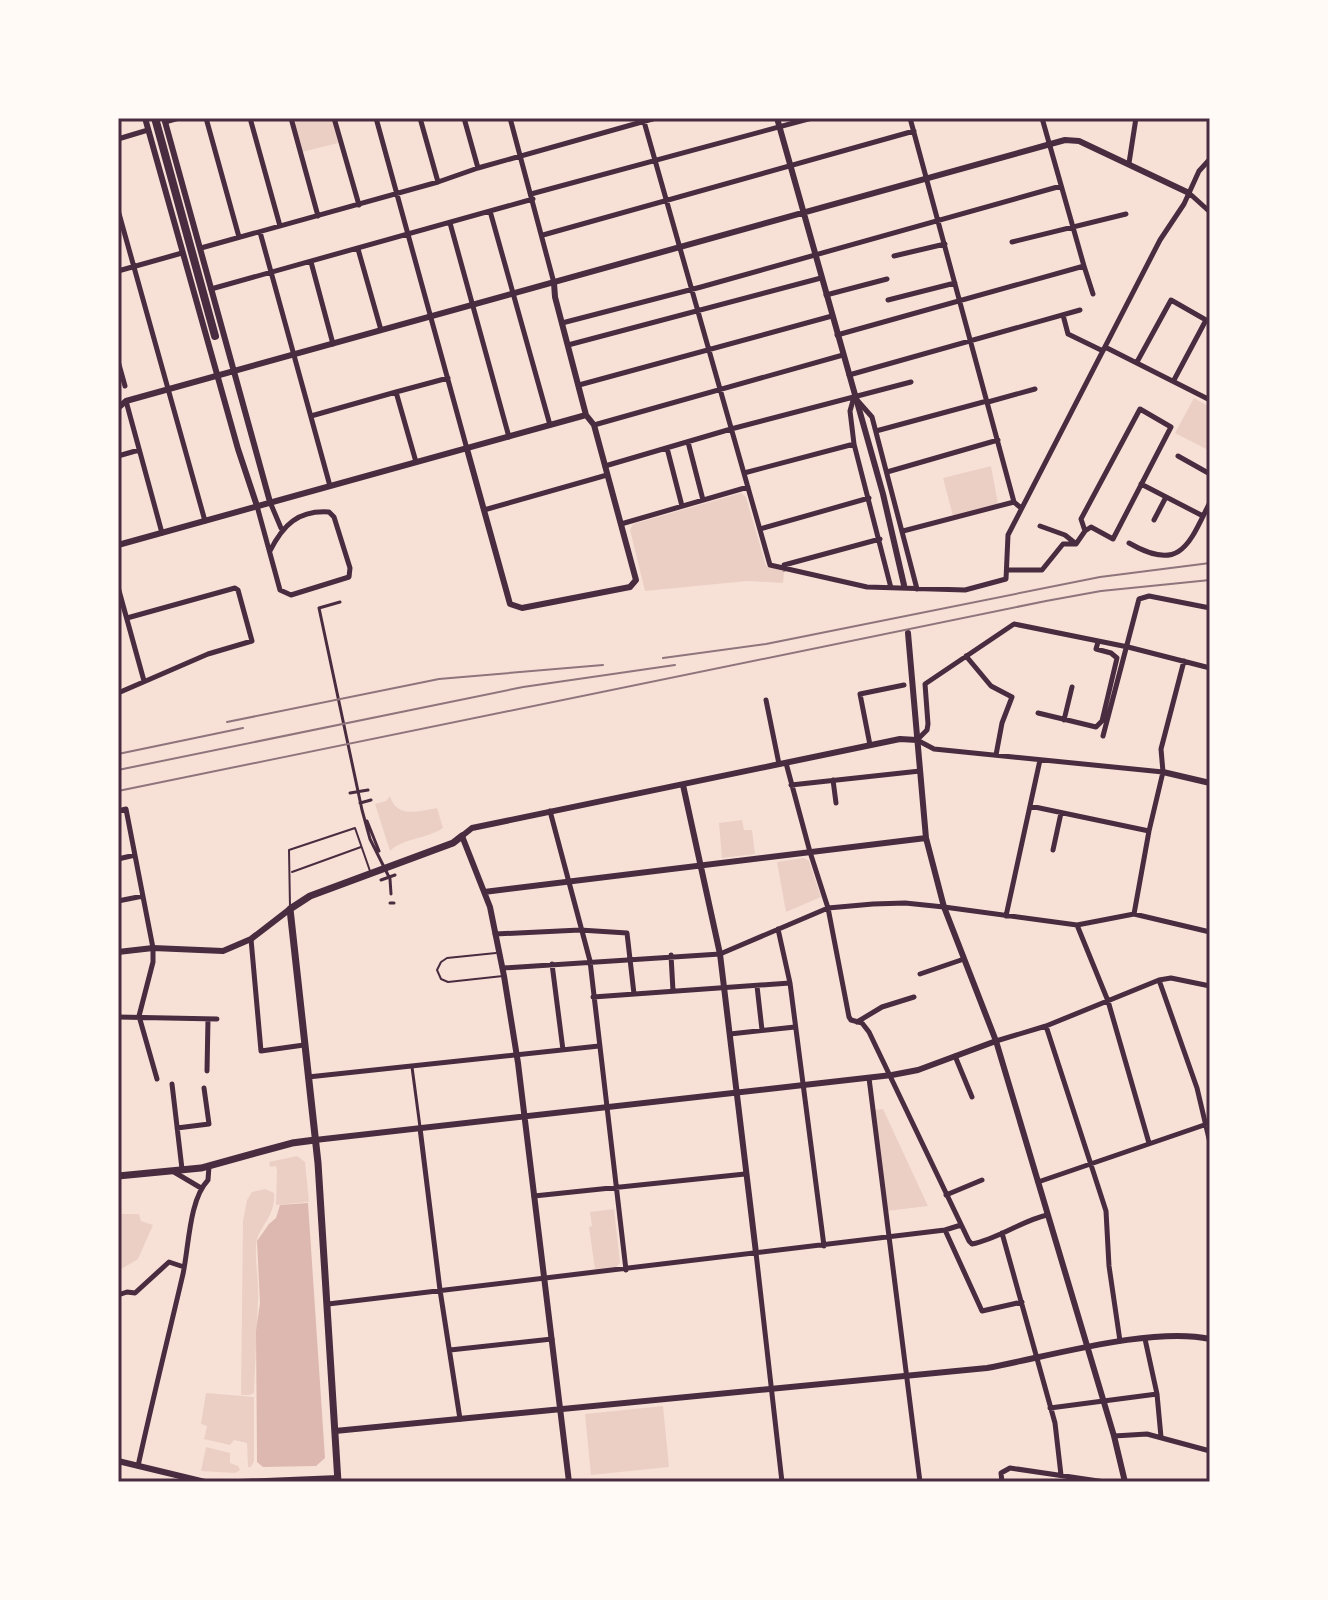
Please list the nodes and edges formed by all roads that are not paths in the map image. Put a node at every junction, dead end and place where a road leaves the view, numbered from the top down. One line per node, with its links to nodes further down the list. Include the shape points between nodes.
1 (145, 118): 21 (street)
2 (155, 118): 86 (highway)
3 (179, 118): 18 (street)
4 (206, 118): 52 (street)
5 (250, 118): 47 (street)
6 (291, 118): 44 (street)
7 (334, 118): 38 (street)
8 (376, 118): 35 (street)
9 (420, 118): 32 (street)
10 (464, 118): 30 (street)
11 (510, 118): 25 (street)
12 (656, 118): 19 (street)
13 (777, 118): 20 (street)
14 (812, 118): 20 (street)
15 (910, 118): 22 (street)
16 (1042, 118): 24 (street)
17 (1136, 118): 28 (street)
18 (165, 120): 56 (street)
19 (644, 120): 25 (street); 27 (street)
20 (779, 126): 27 (street); 29 (street)
21 (148, 130): 23 (street); 58 (street)
22 (914, 131): 29 (street); 31 (street)
23 (118, 139)
24 (1050, 144): 28 (street, via 1079,141); 31 (street); 33 (street)
25 (520, 155): 30 (street); 36 (street)
26 (1210, 159): 34 (street)
27 (655, 161): 36 (street); 37 (street)
28 (1129, 163): 34 (street)
29 (790, 166): 37 (street); 42 (street)
30 (478, 168): 32 (street)
31 (927, 178): 42 (street); 45 (street)
32 (438, 182): 35 (street)
33 (1061, 186): 45 (street); 48 (street)
34 (1189, 193): 41 (street); 91 (street)
35 (397, 194): 38 (street); 50 (street)
36 (532, 196): 40 (street); 51 (street)
37 (667, 201): 51 (street); 55 (street)
38 (359, 205): 44 (street)
39 (118, 210): 63 (street)
40 (490, 211): 46 (street); 72 (street)
41 (1210, 212)
42 (803, 213): 55 (street); 59 (street)
43 (1126, 214): 48 (street)
44 (318, 216): 47 (street)
45 (939, 221): 54 (street); 59 (street)
46 (450, 223): 50 (street); 77 (street)
47 (280, 226): 49 (street)
48 (1073, 226): 53 (street); 62 (street)
49 (260, 232): 52 (street); 65 (street)
50 (408, 235): 57 (street); 82 (street)
51 (543, 235): 68 (street)
52 (239, 237): 56 (street)
53 (1012, 242)
54 (945, 244): 60 (street); 69 (street)
55 (680, 247): 68 (street); 71 (street)
56 (201, 248): 70 (street)
57 (358, 249): 61 (street); 84 (street)
58 (182, 253): 63 (street); 98 (street)
59 (815, 256): 66 (street); 71 (street)
60 (894, 256)
61 (311, 262): 65 (street); 88 (street)
62 (1084, 266): 73 (street); 76 (street)
63 (134, 267): 64 (street); 106 (street)
64 (118, 271)
65 (271, 272): 70 (street); 92 (street)
66 (821, 278): 74 (street); 79 (street)
67 (887, 279): 74 (street)
68 (554, 283): 72 (street); 83 (street)
69 (955, 283): 75 (street); 76 (street)
70 (211, 289): 96 (street)
71 (692, 289): 79 (street); 83 (street)
72 (513, 293): 77 (street); 115 (street)
73 (1093, 294)
74 (826, 295): 81 (street)
75 (888, 300)
76 (960, 302): 85 (street); 87 (street)
77 (473, 304): 82 (street); 119 (street)
78 (1080, 310): 80 (street)
79 (698, 311): 89 (street); 90 (street)
80 (1063, 315): 87 (street); 91 (street, via 1068,334)
81 (832, 316): 85 (street); 90 (street)
82 (430, 317): 84 (street); 99 (street)
83 (562, 323): 89 (street)
84 (381, 330): 88 (street)
85 (837, 335): 93 (street)
86 (215, 336)
87 (971, 342): 97 (street); 111 (street)
88 (333, 344): 92 (street)
89 (568, 345): 102 (street)
90 (709, 349): 102 (street); 104 (street)
91 (1104, 349): 95 (street); 145 (street)
92 (293, 355): 96 (street); 114 (street)
93 (843, 355): 97 (street); 104 (street)
94 (118, 361): 103 (street)
95 (1137, 362): 100 (street); 100 (street, via 1171,300 1206,320)
96 (233, 372): 98 (street); 140 (street)
97 (848, 375): 108 (street)
98 (217, 376): 106 (street); 143 (street)
99 (448, 378): 107 (street); 124 (street)
100 (1174, 380): 110 (street)
101 (911, 382): 108 (street)
102 (579, 385): 113 (street)
103 (125, 386)
104 (720, 389): 116 (street); 117 (street)
105 (1035, 389): 111 (street)
106 (168, 390): 109 (street); 149 (street)
107 (396, 392): 114 (street); 128 (street)
108 (854, 396): 117 (street); 118 (street, via 872,417); 122 (street); 164 (street)
109 (122, 400): 112 (street); 125 (street)
110 (1210, 400)
111 (988, 402): 118 (street); 120 (street)
112 (118, 408)
113 (586, 415): 115 (street); 116 (street)
114 (311, 416): 135 (street)
115 (550, 425): 119 (street)
116 (594, 425): 129 (street)
117 (731, 429): 121 (street); 131 (street)
118 (876, 431): 130 (street)
119 (509, 437): 124 (street)
120 (998, 440): 130 (street); 141 (street)
121 (688, 442): 123 (street); 139 (street)
122 (854, 444): 131 (street); 138 (street)
123 (667, 448): 129 (street); 144 (street)
124 (467, 449): 128 (street); 146 (street)
125 (139, 450): 126 (street); 156 (street)
126 (118, 456)
127 (1178, 456): 132 (street)
128 (416, 462): 135 (street)
129 (605, 466): 133 (street)
130 (887, 472): 154 (street)
131 (744, 473): 136 (street)
132 (1210, 474)
133 (607, 475): 146 (street); 150 (street)
134 (1141, 484): 137 (street); 155 (street, via 1113,539 1091,527); 155 (street, via 1171,427 1140,409 1081,519)
135 (330, 486): 140 (street)
136 (748, 487): 139 (street); 153 (street)
137 (1166, 497): 147 (street); 148 (street)
138 (869, 498): 153 (street); 157 (street)
139 (703, 500): 144 (street)
140 (270, 502): 143 (street); 152 (street)
141 (1014, 502): 145 (street); 154 (street)
142 (1210, 502): 147 (street)
143 (257, 506): 149 (street); 161 (street)
144 (682, 506): 150 (street)
145 (1021, 508): 163 (street, via 1008,535)
146 (484, 510): 150 (street, via 510,604 522,608 630,587 636,580)
147 (1203, 516): 158 (street, via 1187,547 1178,553 1151,556)
148 (1154, 520)
149 (205, 521): 156 (street)
150 (621, 524)
151 (1040, 526): 159 (street)
152 (281, 528): 161 (street); 161 (street, via 329,512 349,577 291,595 280,590)
153 (760, 529): 162 (street, via 770,565)
154 (903, 531): 167 (street)
155 (1085, 531): 159 (street)
156 (162, 533): 160 (street)
157 (880, 539): 162 (street); 166 (street)
158 (1129, 543)
159 (1076, 544): 163 (street, via 1063,544 1042,570)
160 (118, 545)
161 (270, 551)
162 (784, 569): 166 (street)
163 (1007, 570): 167 (street, via 1006,579 965,590)
164 (904, 585)
165 (118, 587): 170 (street)
166 (891, 588): 167 (street)
167 (917, 589)
168 (340, 602): 197 (street, via 319,608)
169 (1210, 608): 173 (street, via 1143,596)
170 (127, 618): 177 (street); 177 (street, via 235,588 252,641)
171 (908, 633): 185 (street)
172 (1098, 642): 173 (street); 174 (street, via 1014,624); 183 (street, via 1096,649 1117,658 1102,721 1089,727)
173 (1128, 647): 175 (street); 184 (street)
174 (965, 656): 185 (street, via 925,684 928,724); 187 (street, via 991,686 1012,697)
175 (1184, 661): 176 (street); 191 (street, via 1161,749)
176 (1210, 668)
177 (144, 681): 180 (street)
178 (904, 685): 186 (street, via 860,694)
179 (1072, 687): 183 (street)
180 (118, 693)
181 (766, 700): 189 (street)
182 (1038, 713): 183 (street)
183 (1064, 720)
184 (1103, 736)
185 (917, 740): 186 (street); 187 (street, via 934,749); 190 (street)
186 (870, 745): 189 (street)
187 (996, 755): 188 (street)
188 (1040, 760): 191 (street); 202 (street)
189 (783, 764): 194 (street); 195 (street)
190 (920, 771): 192 (street); 208 (street)
191 (1163, 772): 193 (street); 206 (street)
192 (833, 780): 195 (street); 201 (street)
193 (1210, 783)
194 (683, 785): 204 (street); 214 (street)
195 (791, 785): 211 (street)
196 (368, 790): 197 (street)
197 (358, 793): 198 (street); 200 (street)
198 (350, 794)
199 (371, 800): 200 (street)
200 (360, 803): 218 (street)
201 (836, 803)
202 (1030, 806): 205 (street); 229 (street)
203 (118, 811): 212 (street, via 126,809)
204 (550, 811): 207 (street, via 472,828); 220 (street)
205 (1061, 813): 206 (street); 210 (street)
206 (1149, 831): 228 (street)
207 (462, 836): 216 (main road); 221 (street)
208 (926, 838): 211 (street); 225 (street)
209 (362, 846): 215 (lane); 215 (lane, via 352,827 289,850); 216 (lane)
210 (1053, 850)
211 (810, 852): 214 (street); 226 (street)
212 (135, 855): 213 (street); 223 (street)
213 (118, 859)
214 (700, 865): 220 (street); 239 (street)
215 (290, 872): 227 (lane)
216 (371, 872): 227 (main road)
217 (395, 875): 218 (street)
218 (389, 878): 219 (street); 222 (street)
219 (381, 880)
220 (567, 880): 221 (street); 232 (street)
221 (484, 892): 234 (street)
222 (391, 894)
223 (143, 896): 224 (street); 236 (street)
224 (118, 901)
225 (944, 907): 226 (street, via 905,903); 229 (street); 242 (street)
226 (828, 908): 231 (street); 261 (street, via 849,1017)
227 (290, 909): 235 (street); 267 (main road)
228 (1134, 914): 230 (street); 233 (street)
229 (1006, 916): 230 (street)
230 (1077, 925): 256 (street)
231 (778, 929): 239 (street); 248 (street)
232 (580, 930): 234 (street); 241 (street, via 627,933); 243 (street)
233 (1210, 932)
234 (495, 934): 238 (street)
235 (251, 939): 236 (street, via 223,951); 267 (street, via 261,1051)
236 (153, 948): 237 (street); 257 (street)
237 (118, 952)
238 (499, 952): 245 (street); 245 (lane, via 447,958 437,970 448,982)
239 (720, 954): 240 (street); 251 (street)
240 (671, 955): 241 (street); 252 (street)
241 (631, 958): 243 (street); 253 (street)
242 (964, 959): 246 (street); 266 (street)
243 (590, 961): 244 (street); 254 (street)
244 (552, 964): 245 (street); 269 (street)
245 (503, 972): 270 (street)
246 (920, 974)
247 (1159, 980): 250 (street); 256 (street); 285 (street)
248 (790, 983): 249 (street); 263 (street)
249 (757, 986): 251 (street); 264 (street)
250 (1210, 986)
251 (725, 988): 252 (street); 265 (street)
252 (673, 991): 253 (street)
253 (634, 994): 254 (street)
254 (593, 997): 268 (street)
255 (914, 997): 261 (street)
256 (1108, 1001): 262 (street); 289 (street)
257 (139, 1016): 258 (street); 259 (street); 277 (street)
258 (118, 1017)
259 (208, 1019): 260 (street); 273 (street)
260 (217, 1019)
261 (856, 1023): 274 (street, via 869,1032)
262 (1046, 1026): 266 (street); 291 (street)
263 (795, 1027): 264 (street); 279 (street)
264 (762, 1030): 265 (street)
265 (730, 1034): 281 (street)
266 (996, 1041): 271 (street); 297 (street)
267 (304, 1045): 275 (main road)
268 (599, 1046): 269 (street); 283 (street)
269 (563, 1050): 270 (street)
270 (517, 1055): 272 (street); 284 (street)
271 (955, 1056): 274 (street); 282 (street)
272 (412, 1067): 275 (street); 287 (street)
273 (207, 1071)
274 (892, 1075): 276 (street); 300 (street)
275 (308, 1077): 288 (main road)
276 (869, 1078): 279 (street); 306 (street)
277 (157, 1079)
278 (172, 1084): 286 (street)
279 (802, 1085): 281 (street); 307 (street)
280 (204, 1088): 286 (street, via 209,1124)
281 (735, 1092): 283 (street); 294 (street)
282 (972, 1097)
283 (606, 1107): 284 (street); 298 (street)
284 (524, 1116): 287 (street); 301 (street)
285 (1208, 1123): 289 (street); 290 (street)
286 (177, 1128): 293 (street)
287 (420, 1128): 288 (street); 312 (street)
288 (315, 1140): 292 (main road); 315 (main road)
289 (1149, 1143): 291 (street)
290 (1210, 1143)
291 (1092, 1164): 297 (street); 319 (street, via 1106,1211)
292 (209, 1166): 293 (main road); 299 (street)
293 (178, 1171): 295 (main road); 299 (street)
294 (745, 1174): 298 (street); 308 (street)
295 (118, 1176)
296 (982, 1180): 300 (street)
297 (1038, 1182): 302 (street)
298 (615, 1187): 301 (street); 310 (street)
299 (201, 1188): 309 (street)
300 (946, 1195): 303 (street)
301 (534, 1196): 311 (street)
302 (1047, 1215): 305 (street); 320 (street)
303 (961, 1225): 304 (street); 305 (street, via 972,1244)
304 (945, 1230): 306 (street); 314 (street, via 982,1311)
305 (1002, 1233): 314 (street)
306 (888, 1238): 307 (street); 323 (street)
307 (824, 1246): 308 (street)
308 (756, 1253): 310 (street); 324 (street)
309 (184, 1267): 313 (street, via 169,1262 135,1293); 335 (street)
310 (626, 1270): 311 (street)
311 (545, 1278): 312 (street); 316 (street)
312 (440, 1290): 315 (street); 321 (street)
313 (118, 1295)
314 (1022, 1302): 322 (street)
315 (328, 1304): 330 (main road)
316 (552, 1339): 321 (street); 328 (street)
317 (1145, 1339): 318 (street); 319 (street); 325 (street)
318 (1210, 1339)
319 (1120, 1342): 320 (street)
320 (1086, 1348): 322 (street); 326 (street)
321 (450, 1350): 329 (street)
322 (1038, 1359): 323 (street); 327 (street)
323 (908, 1374): 324 (street); 342 (street)
324 (770, 1387): 328 (street); 341 (street)
325 (1157, 1394): 326 (street); 332 (street)
326 (1103, 1400): 327 (street); 331 (street)
327 (1050, 1408): 336 (street)
328 (561, 1410): 329 (street); 340 (street)
329 (460, 1419): 330 (street)
330 (335, 1431): 337 (main road)
331 (1114, 1436): 332 (street); 345 (street)
332 (1161, 1437): 333 (street)
333 (1210, 1451)
334 (118, 1461): 335 (street)
335 (138, 1466): 338 (street)
336 (1061, 1475): 343 (street, via 1010,1468 1001,1473); 344 (street)
337 (338, 1480): 339 (street)
338 (205, 1482)
339 (239, 1482)
340 (569, 1482)
341 (782, 1482)
342 (920, 1482)
343 (1002, 1482)
344 (1105, 1482)
345 (1125, 1482)

